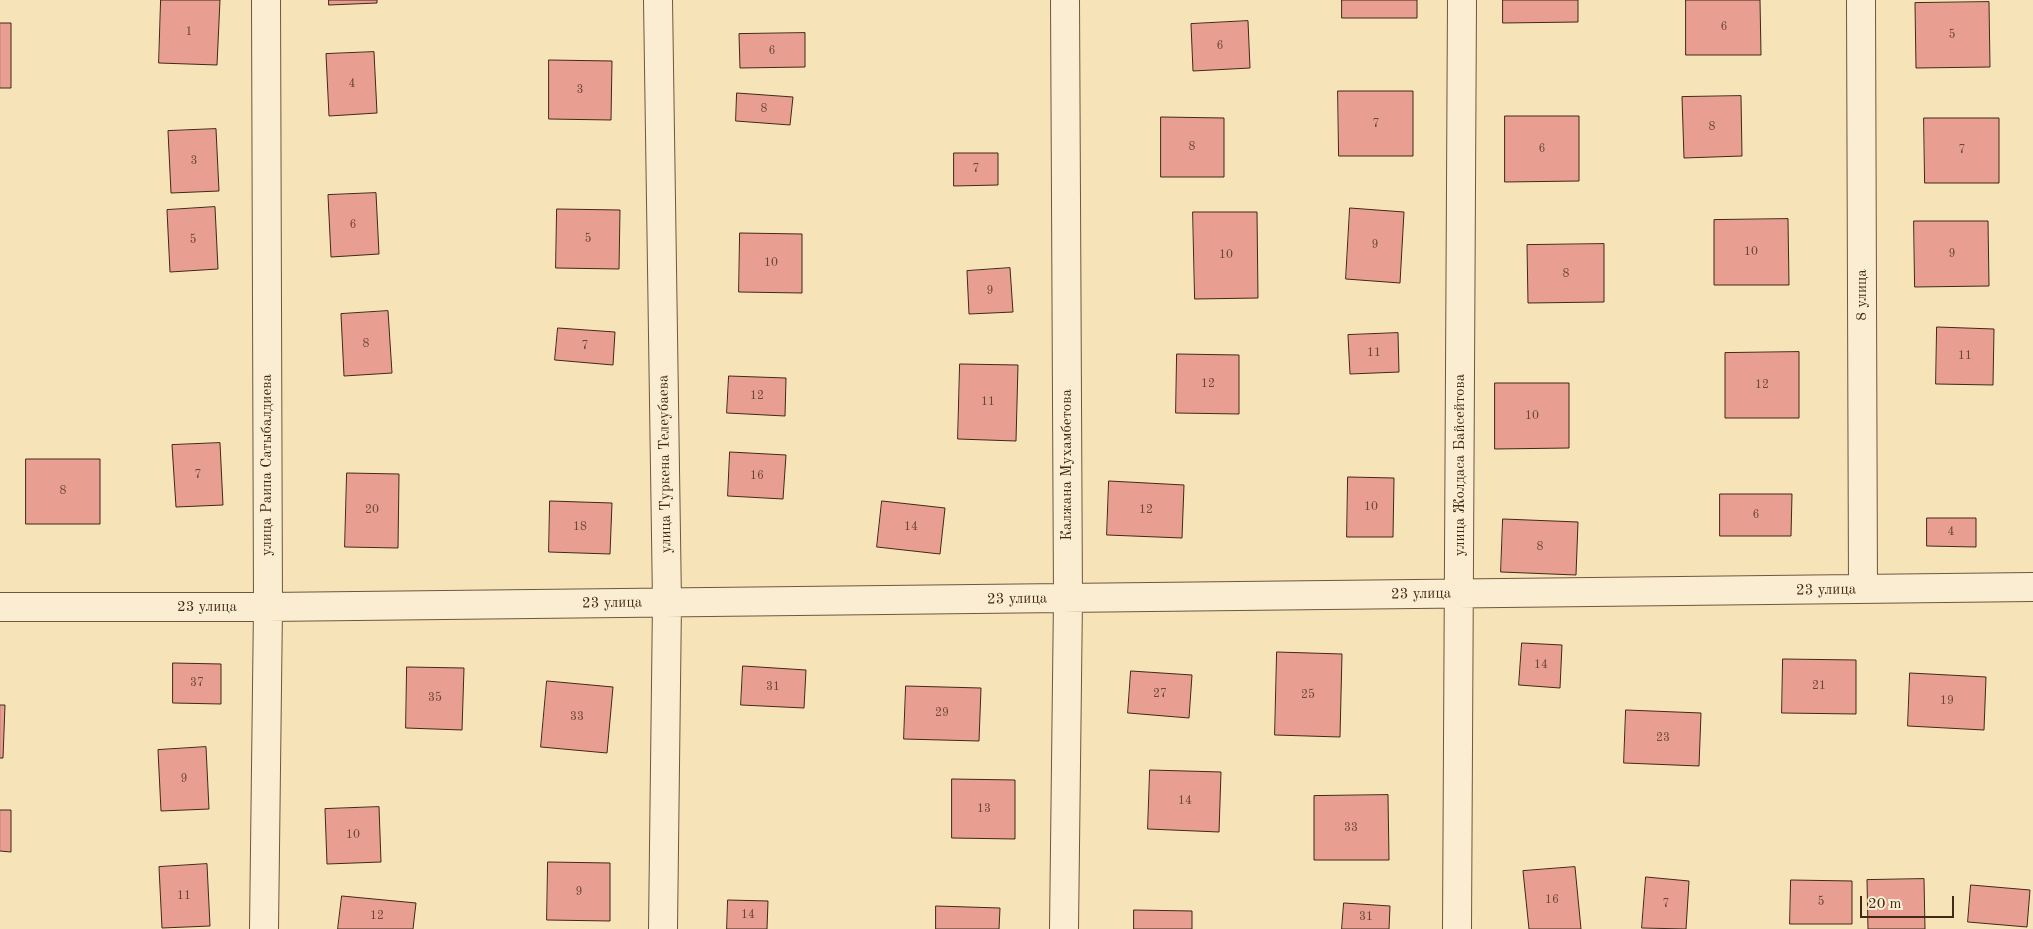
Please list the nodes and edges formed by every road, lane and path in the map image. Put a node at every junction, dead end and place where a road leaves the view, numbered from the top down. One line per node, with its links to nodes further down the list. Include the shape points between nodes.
1 (266, 0): 12 (street, улица Раипа Сатыбалдиева)
2 (658, 0): 10 (street, улица Туркена Телеубаева)
3 (1065, 0): 9 (street, Калжана Мухамбетова)
4 (1462, 0): 8 (street, улица Жолдаса Байсейтова)
5 (1861, 0): 7 (street, 8 улица)
6 (2033, 587): 7 (street, 23 улица)
7 (1863, 589): 8 (street, 23 улица)
8 (1459, 594): 9 (street, 23 улица); 16 (street, улица Жолдаса Байсейтова)
9 (1068, 598): 10 (street, 23 улица); 15 (street, Калжана Мухамбетова)
10 (667, 602): 12 (street, 23 улица); 14 (street, улица Туркена Телеубаева)
11 (0, 606): 12 (street, 23 улица)
12 (268, 607): 13 (street, улица Раипа Сатыбалдиева)
13 (264, 929)
14 (663, 929)
15 (1064, 929)
16 (1457, 929)

